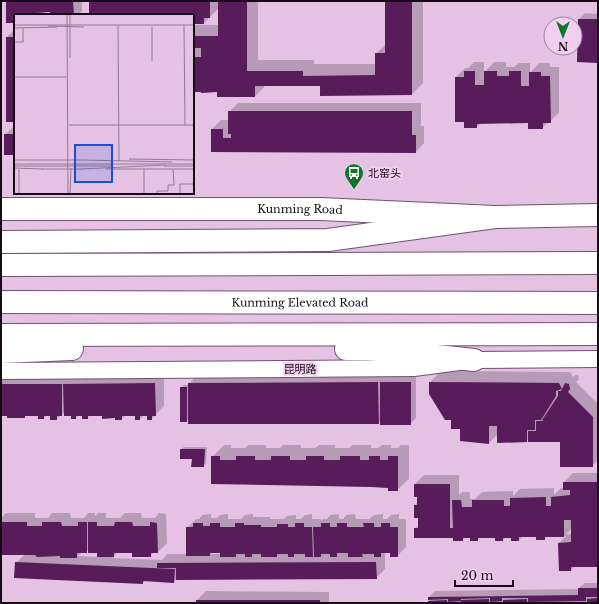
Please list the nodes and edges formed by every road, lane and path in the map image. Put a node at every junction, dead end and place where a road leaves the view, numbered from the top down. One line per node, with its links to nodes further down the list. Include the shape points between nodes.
1 (1, 209): 3 (main road, Kunming Road, via 320,209)
2 (598, 216): 3 (main road, Kunming Road)
3 (496, 217): 4 (main road, via 328,240)
4 (1, 242)
5 (598, 263): 6 (main road)
6 (1, 265)
7 (1, 302): 8 (main road, Kunming Elevated Road)
8 (598, 303)
9 (598, 334): 10 (main road)
10 (1, 335)
11 (1, 352): 13 (main road, via 94,349 370,349)
12 (598, 359): 13 (street, 昆明路)
13 (474, 360): 14 (street, 昆明路, via 414,368)
14 (1, 371)

